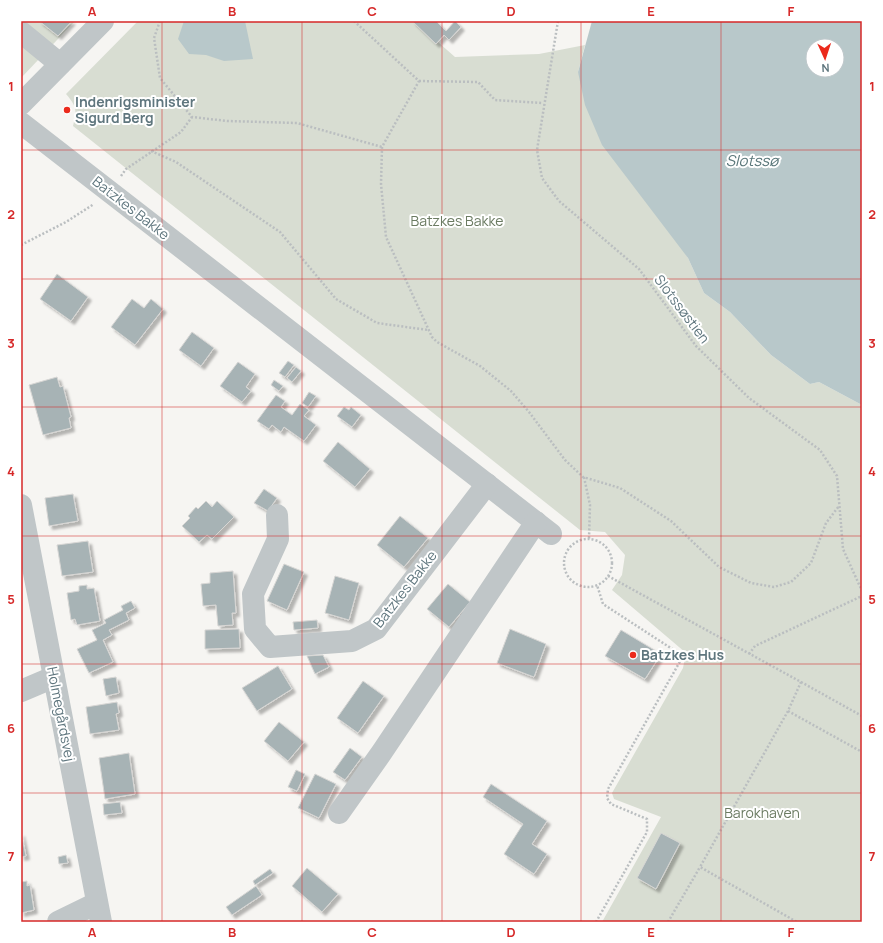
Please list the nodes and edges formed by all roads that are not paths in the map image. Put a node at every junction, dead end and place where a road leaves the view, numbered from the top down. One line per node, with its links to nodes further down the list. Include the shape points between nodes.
1 (103, 21): 3 (street)
2 (21, 32): 3 (street)
3 (60, 64): 4 (street)
4 (21, 104)
5 (21, 123): 6 (street, Batzkes Bakke)
6 (487, 484): 8 (street, Batzkes Bakke, via 376,629 352,641 270,647 255,629 253,594 278,539); 11 (street, Batzkes Bakke, via 543,528)
7 (21, 505): 9 (street, Holmegårdsvej)
8 (277, 515)
9 (54, 677): 10 (street); 12 (street, Holmegårdsvej)
10 (21, 691)
11 (339, 813)
12 (99, 913): 13 (street)
13 (58, 922)

